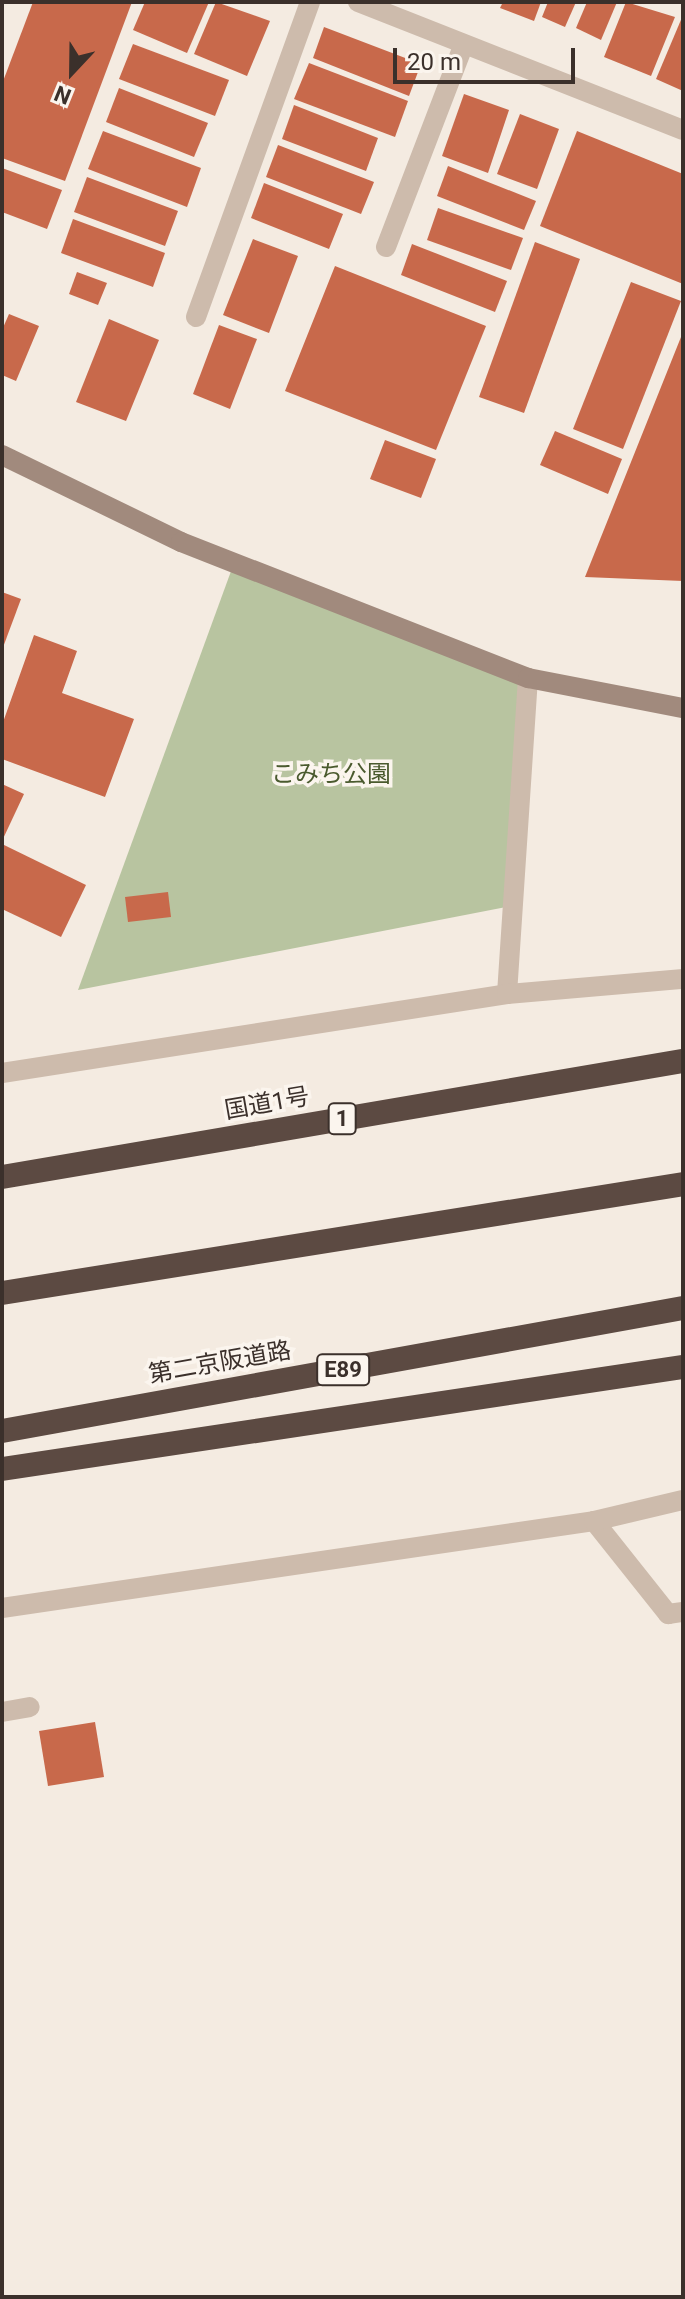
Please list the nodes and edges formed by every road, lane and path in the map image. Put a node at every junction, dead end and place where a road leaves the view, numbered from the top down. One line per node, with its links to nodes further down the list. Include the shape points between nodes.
1 (310, 2): 6 (street)
2 (358, 2): 3 (street)
3 (464, 44): 4 (street); 5 (street)
4 (683, 130)
5 (386, 247)
6 (196, 317)
7 (2, 455): 8 (street, via 181,542)
8 (528, 678): 9 (street); 11 (street)
9 (683, 708)
10 (683, 979): 11 (street)
11 (507, 994): 13 (street)
12 (683, 1061): 14 (highway, 国道1号 / 1)
13 (2, 1073)
14 (2, 1177)
15 (683, 1184): 16 (highway)
16 (2, 1293)
17 (683, 1308): 19 (highway, 第二京阪道路 / E89)
18 (683, 1367): 20 (highway)
19 (2, 1431)
20 (2, 1469)
21 (683, 1500): 22 (street)
22 (594, 1521): 23 (street); 24 (street, via 668,1614)
23 (2, 1608)
24 (683, 1612)
25 (30, 1707): 26 (street)
26 (2, 1712)

